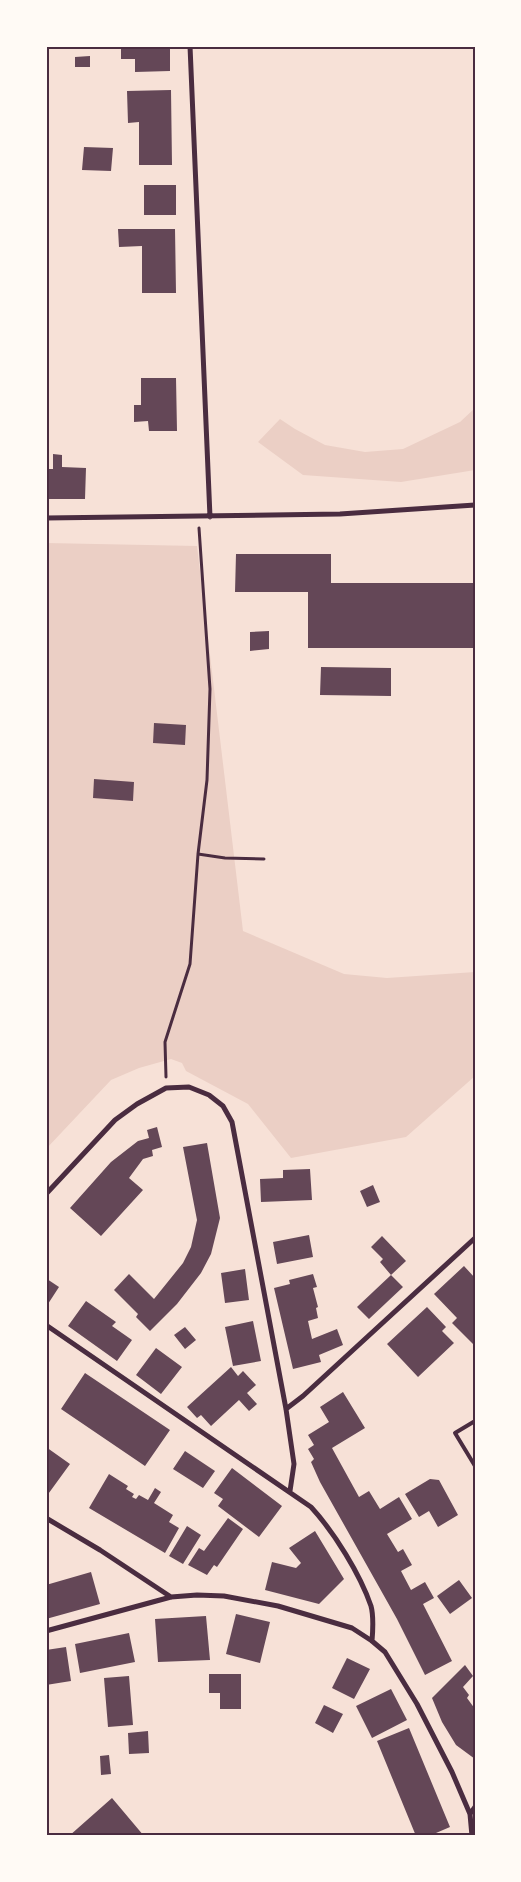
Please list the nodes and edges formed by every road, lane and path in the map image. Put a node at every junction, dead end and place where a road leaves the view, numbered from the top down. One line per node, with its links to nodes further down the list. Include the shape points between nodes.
1 (190, 46): 4 (street)
2 (475, 505): 4 (street, via 340,514)
3 (199, 517): 4 (street); 5 (street); 6 (path, via 210,689 207,780)
4 (210, 517)
5 (46, 518)
6 (198, 854): 7 (path); 8 (path, via 190,964 165,1042)
7 (264, 859)
8 (166, 1088): 9 (street, via 115,1120); 12 (street, via 189,1087 209,1095 223,1106 232,1122)
9 (46, 1194)
10 (475, 1238): 12 (street)
11 (46, 1325): 15 (street)
12 (286, 1409): 15 (street, via 294,1464)
13 (475, 1420): 14 (lane, via 454,1433)
14 (475, 1466)
15 (290, 1491): 19 (street, via 327,1525 361,1583 371,1607)
16 (46, 1518): 17 (street)
17 (171, 1597): 18 (street); 19 (street, via 224,1596 278,1606 352,1628)
18 (46, 1631)
19 (372, 1641): 21 (street, via 384,1652 417,1704)
20 (475, 1807): 21 (street)
21 (470, 1814): 22 (street)
22 (472, 1836)

